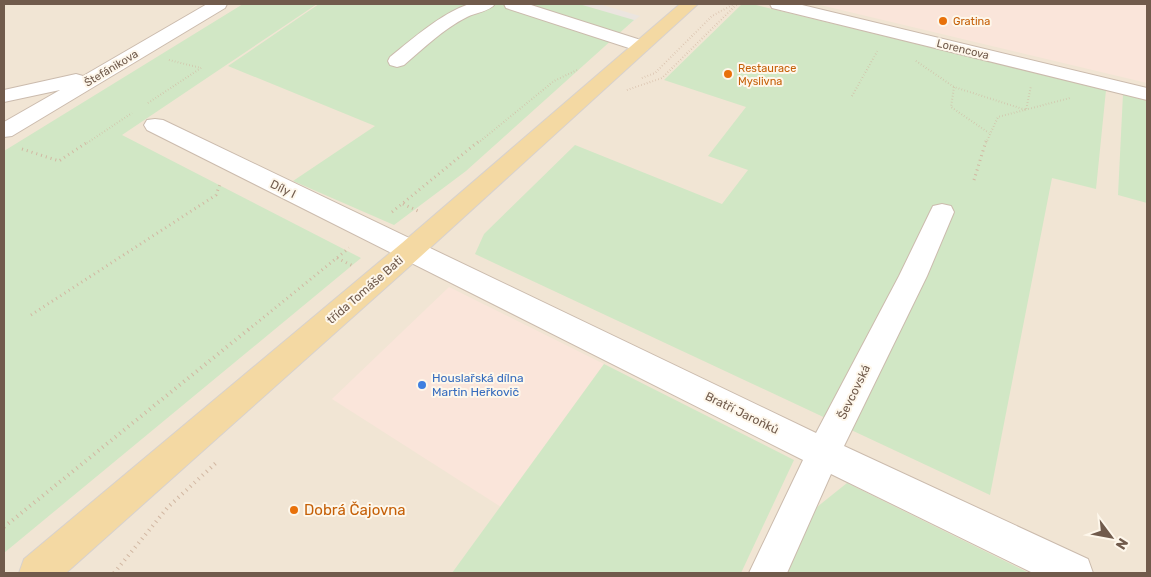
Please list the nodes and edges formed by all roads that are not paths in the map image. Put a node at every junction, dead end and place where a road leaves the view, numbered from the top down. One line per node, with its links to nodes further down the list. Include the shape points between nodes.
1 (219, 4): 8 (street, Štefánikova)
2 (487, 4): 7 (street, via 452,17)
3 (512, 4): 6 (street)
4 (690, 4): 6 (main road, třída Tomáše Bati)
5 (778, 4): 9 (street, Lorencova)
6 (641, 46): 14 (main road, třída Tomáše Bati)
7 (398, 61)
8 (100, 74): 10 (street); 12 (street, Štefánikova)
9 (1147, 94)
10 (4, 96)
11 (155, 125): 14 (street, Díly I)
12 (10, 139)
13 (942, 212): 15 (street, Ševcovská)
14 (411, 250): 15 (street, Bratří Jaroňků); 16 (main road, třída Tomáše Bati)
15 (824, 453): 17 (street, Ševcovská); 18 (street, Bratří Jaroňků)
16 (38, 573)
17 (768, 573)
18 (1074, 573)

